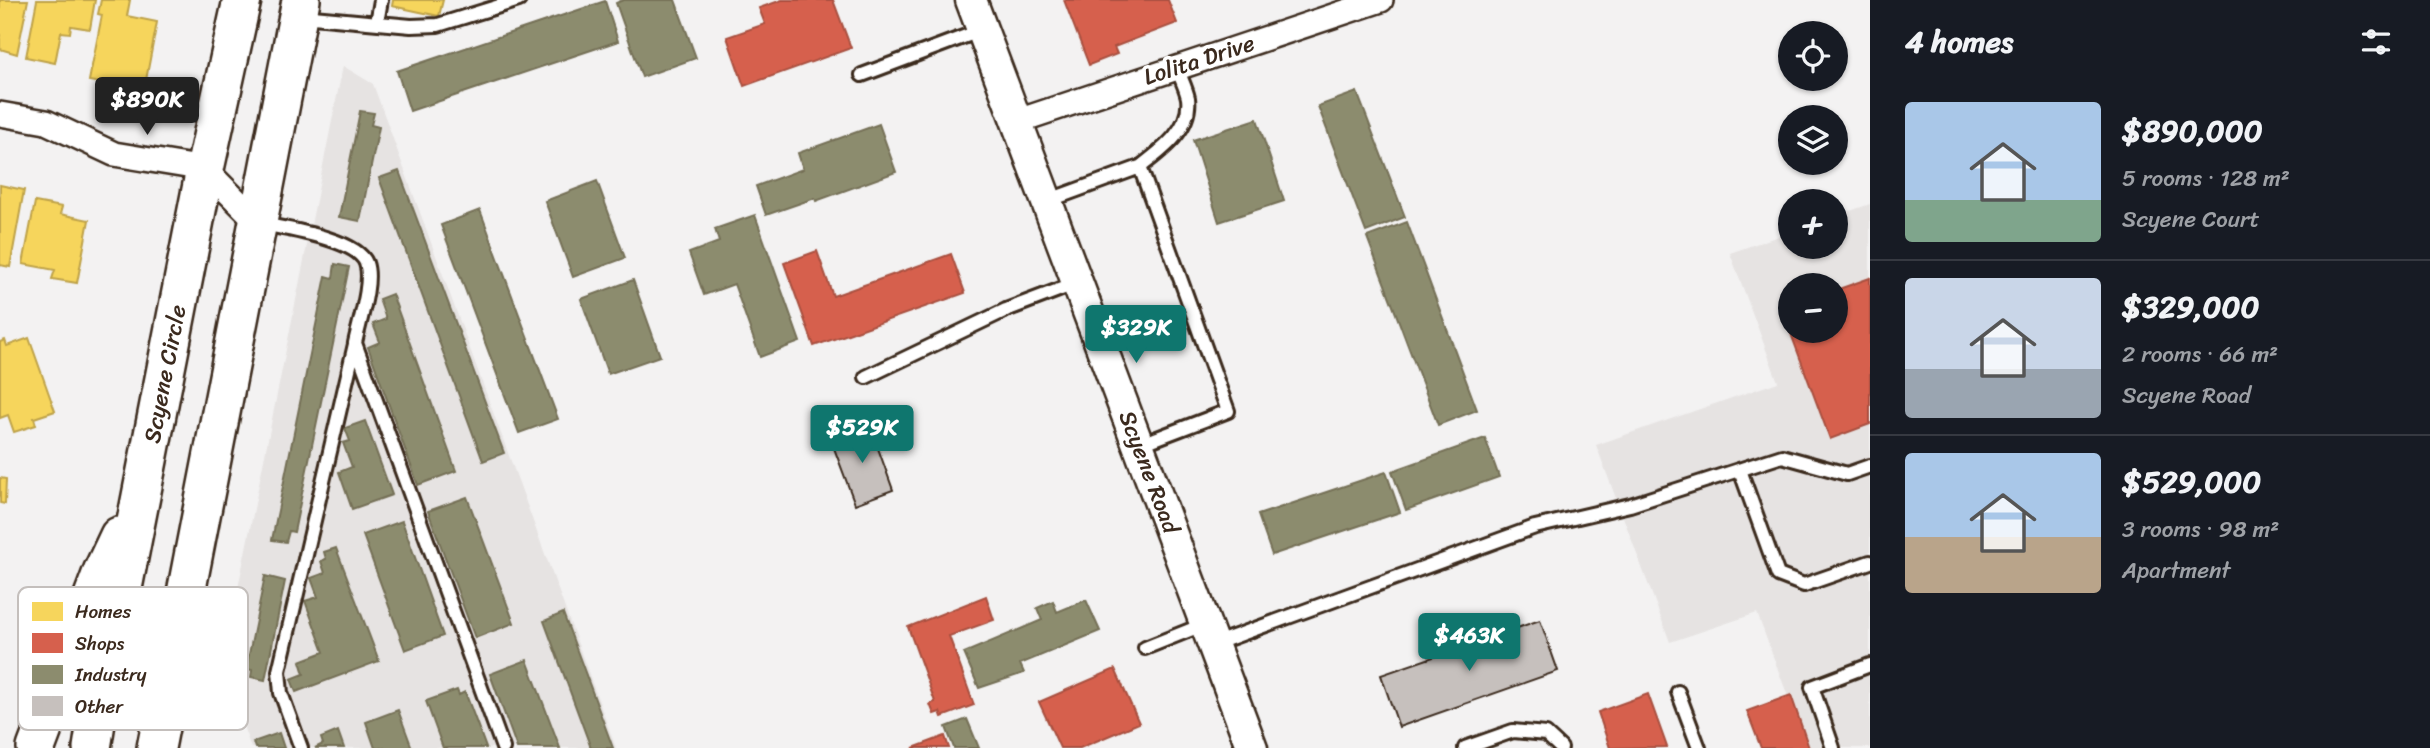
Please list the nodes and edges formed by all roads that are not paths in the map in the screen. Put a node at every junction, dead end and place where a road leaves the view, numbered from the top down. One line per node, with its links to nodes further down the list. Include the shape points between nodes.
1 (242, 0): 15 (main road, Scyene Circle)
2 (381, 0): 8 (lane)
3 (519, 0): 8 (lane, via 438,25)
4 (971, 0): 9 (street, Scyene Road)
5 (1381, 0): 6 (street, Lolita Drive)
6 (1333, 7): 10 (street, Lolita Drive)
7 (300, 8): 8 (lane); 17 (main road)
8 (377, 23)
9 (982, 30): 11 (lane); 13 (street, Scyene Road)
10 (1177, 67): 13 (street, Lolita Drive); 14 (lane, via 1188,99 1185,118 1166,148)
11 (862, 75)
12 (0, 114): 15 (street, via 46,122 114,154)
13 (1018, 121): 16 (street, Scyene Road)
14 (1140, 167): 16 (lane); 21 (lane, via 1228,411)
15 (205, 169): 17 (street); 24 (main road, Scyene Circle)
16 (1047, 201): 18 (street, Scyene Road)
17 (258, 222): 19 (lane, via 331,239 366,262 368,279); 28 (main road)
18 (1077, 282): 20 (lane, via 1006,310); 21 (street, Scyene Road)
19 (355, 344): 39 (lane, via 279,671 281,692); 40 (lane)
20 (866, 377)
21 (1139, 445): 29 (street, Scyene Road)
22 (1870, 466): 23 (lane, via 1847,474 1783,456)
23 (1740, 470): 25 (lane, via 1778,575 1804,585); 29 (lane, via 1630,505 1535,527)
24 (143, 484): 26 (main road); 27 (main road, Scyene Circle)
25 (1870, 562)
26 (96, 587)
27 (123, 587)
28 (187, 587)
29 (1210, 634): 30 (lane); 41 (street, Scyene Road)
30 (1145, 648)
31 (1870, 665): 45 (lane, via 1812,687)
32 (1678, 692): 44 (lane)
33 (43, 730): 36 (main road)
34 (95, 730): 37 (main road, Scyene Circle)
35 (159, 730): 38 (main road)
36 (36, 748)
37 (92, 748)
38 (156, 748)
39 (301, 748)
40 (503, 748)
41 (1252, 748)
42 (1465, 748): 43 (lane, via 1513,731 1546,734)
43 (1561, 748)
44 (1699, 748)
45 (1833, 748)

